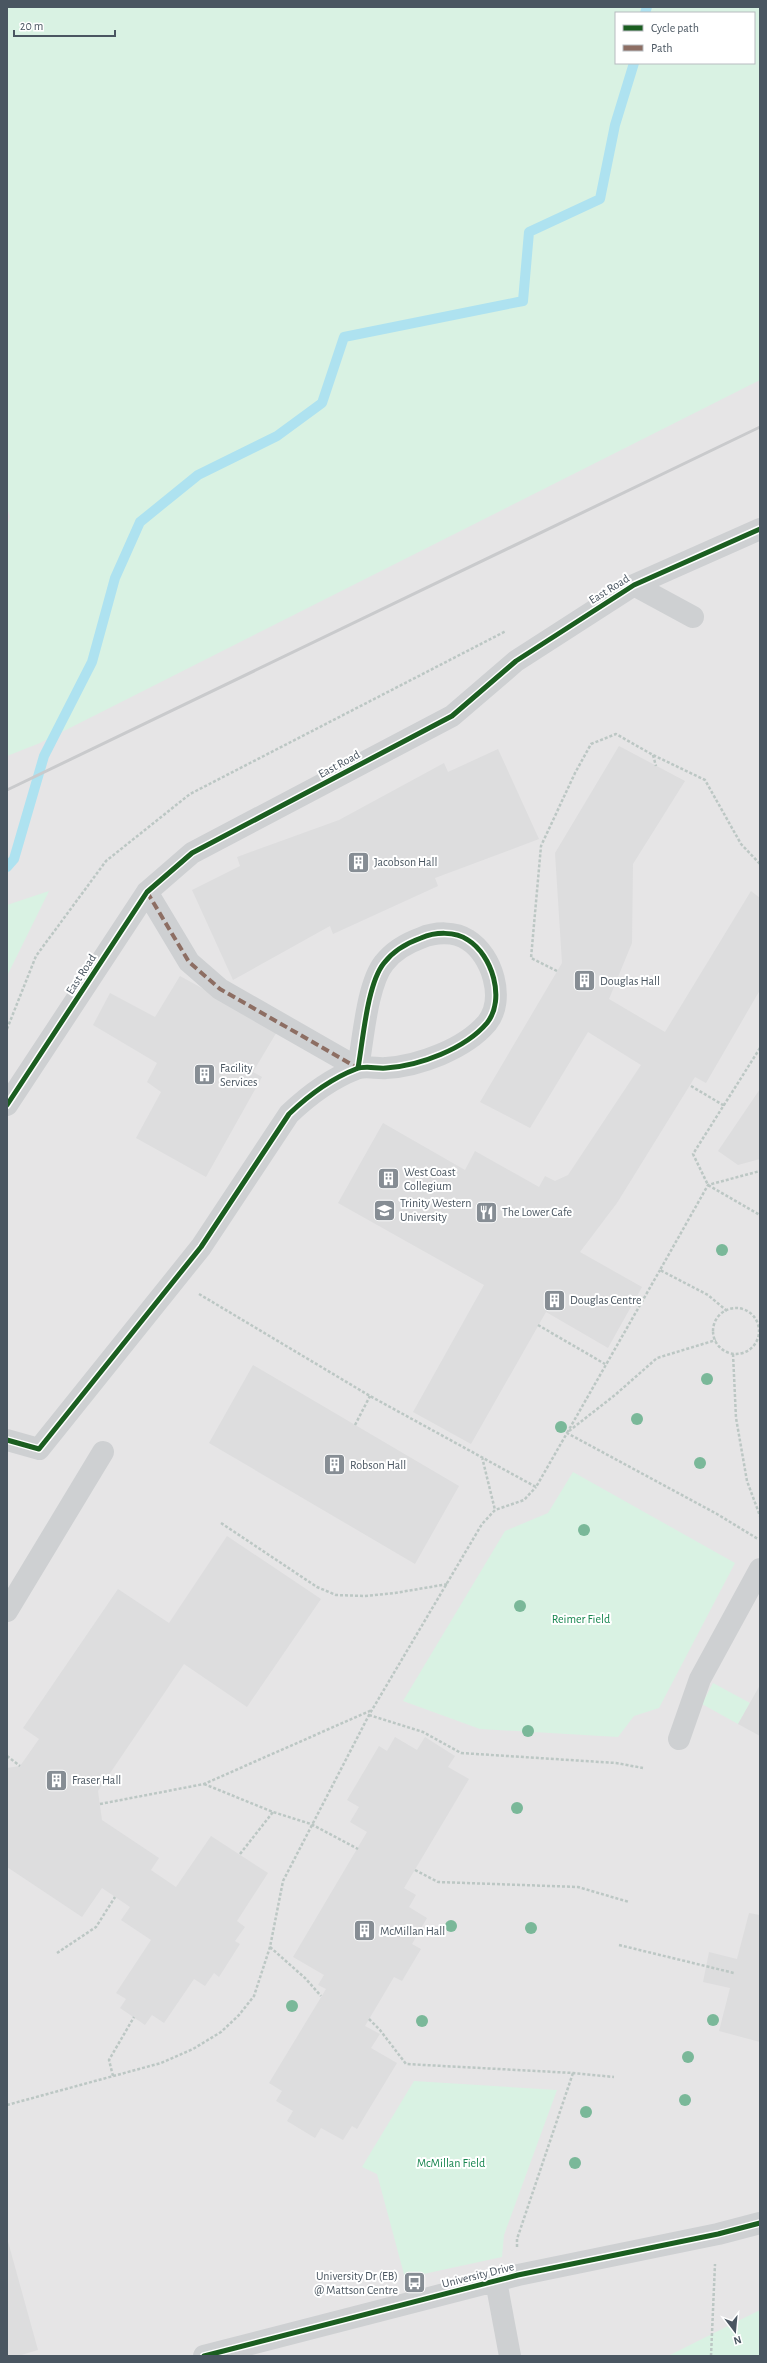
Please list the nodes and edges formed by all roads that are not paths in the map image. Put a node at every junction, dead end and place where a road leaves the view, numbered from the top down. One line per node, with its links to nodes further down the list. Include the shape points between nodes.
1 (760, 529): 2 (street, East Road)
2 (634, 585): 3 (street); 4 (street, East Road, via 516,661 452,716 192,853)
3 (693, 617)
4 (147, 892): 5 (street, via 189,962 220,989); 6 (street, East Road)
5 (358, 1068): 5 (street, via 387,1068 431,1057 455,1047 487,1023 495,1007 495,991 492,974 478,948 455,934 441,934 424,936 395,951 383,963 371,992); 7 (street, via 326,1084 289,1114 201,1247 39,1449)
6 (7, 1105)
7 (7, 1440)
8 (103, 1452): 10 (street)
9 (760, 1570): 11 (street, via 700,1679)
10 (7, 1611)
11 (680, 1739)
12 (760, 2223): 13 (street, University Drive)
13 (496, 2281): 14 (street, University Drive); 15 (street)
14 (204, 2356)
15 (510, 2356)

